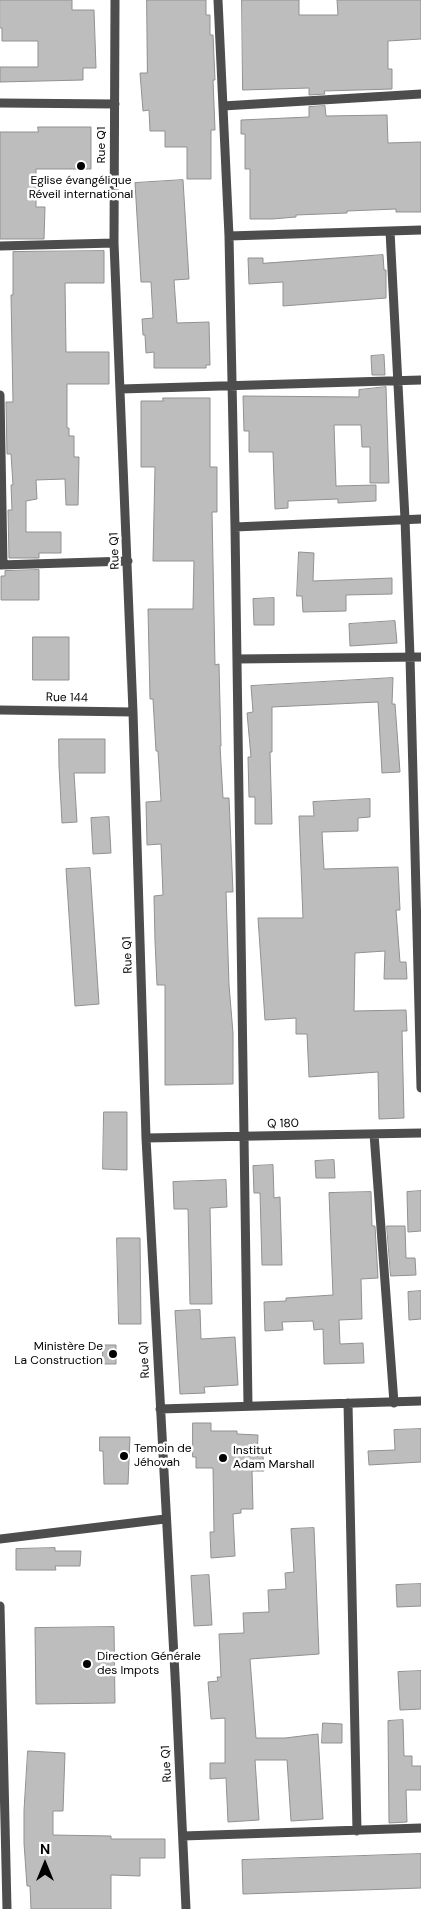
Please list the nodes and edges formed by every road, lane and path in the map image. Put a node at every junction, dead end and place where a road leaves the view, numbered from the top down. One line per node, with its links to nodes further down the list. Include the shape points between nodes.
1 (115, 0): 5 (street, Rue Q1)
2 (218, 0): 6 (street)
3 (421, 94): 6 (street)
4 (0, 103): 5 (street)
5 (115, 104): 10 (street, Rue Q1)
6 (223, 106): 9 (street)
7 (421, 230): 8 (street)
8 (390, 231): 9 (street); 13 (street)
9 (229, 236): 14 (street)
10 (114, 243): 11 (street); 15 (street, Rue Q1)
11 (0, 246)
12 (421, 380): 13 (street)
13 (398, 381): 14 (street); 17 (street)
14 (232, 386): 15 (street); 19 (street)
15 (121, 389): 20 (street, Rue Q1)
16 (0, 396): 21 (street)
17 (405, 519): 18 (street); 19 (street); 22 (street)
18 (421, 519)
19 (235, 527): 24 (street)
20 (128, 562): 21 (street); 26 (street, Rue Q1)
21 (2, 565)
22 (410, 657): 23 (street); 24 (street); 27 (street)
23 (421, 657)
24 (237, 659): 31 (street)
25 (0, 710): 26 (street, Rue 144)
26 (134, 712): 32 (street, Rue Q1)
27 (417, 801): 28 (street)
28 (421, 1088)
29 (421, 1133): 30 (street, Q 180)
30 (374, 1134): 31 (street, Q 180); 35 (street)
31 (244, 1137): 32 (street, Q 180); 36 (street)
32 (146, 1138): 37 (street, Rue Q1)
33 (421, 1401): 35 (street)
34 (348, 1403): 35 (street); 36 (street); 42 (street)
35 (394, 1403)
36 (248, 1406): 37 (street)
37 (160, 1409): 38 (street, Rue Q1)
38 (165, 1519): 39 (street); 43 (street, Rue Q1)
39 (0, 1539)
40 (0, 1606): 44 (street)
41 (421, 1828): 42 (street)
42 (357, 1831): 43 (street)
43 (183, 1836): 45 (street, Rue Q1)
44 (7, 1909)
45 (186, 1909)

